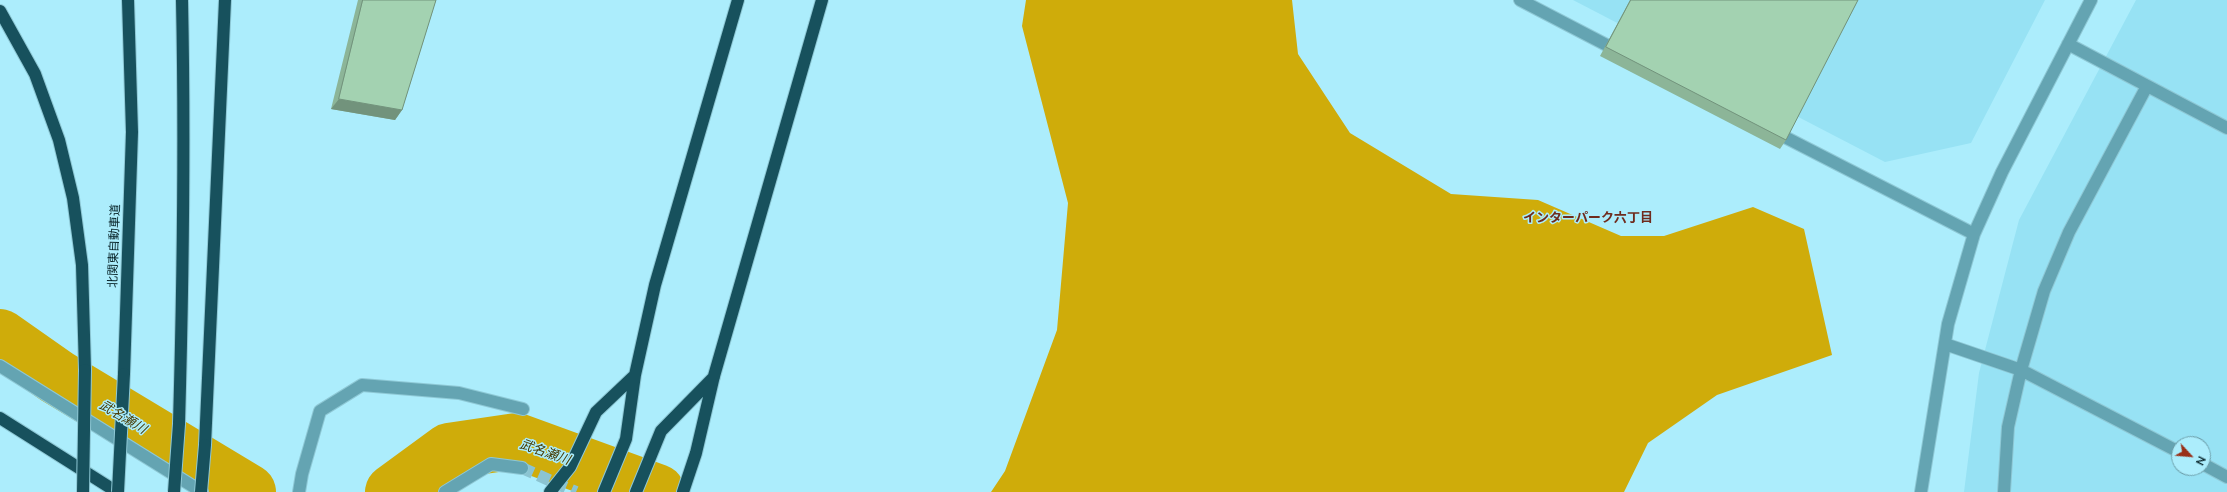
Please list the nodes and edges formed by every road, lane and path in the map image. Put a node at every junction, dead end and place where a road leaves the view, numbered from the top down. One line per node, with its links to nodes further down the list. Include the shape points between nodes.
1 (128, 0): 27 (highway, 北関東自動車道, bridge, via 132,132)
2 (182, 0): 28 (highway, bridge, via 184,279)
3 (225, 0): 29 (highway, bridge)
4 (738, 0): 18 (highway, via 655,285)
5 (822, 0): 19 (highway)
6 (1520, 0): 10 (street)
7 (2091, 0): 9 (street)
8 (0, 11): 26 (highway, bridge, via 35,74 59,140 74,198 82,265 85,370)
9 (2068, 44): 11 (street); 14 (street, via 2002,172)
10 (1633, 59)
11 (2147, 86): 13 (street); 17 (street, via 2069,232 2044,291)
12 (1761, 124): 14 (street)
13 (2227, 128)
14 (1974, 234): 15 (street, via 1948,324)
15 (1945, 344): 17 (street); 36 (street)
16 (0, 366): 29 (street)
17 (2021, 370): 22 (street); 37 (street, via 2008,427)
18 (635, 375): 32 (highway, via 596,412 570,466); 33 (highway, via 626,439)
19 (714, 376): 34 (highway, via 661,431); 35 (highway, via 696,453)
20 (523, 409): 30 (street, via 459,393 362,385 320,411)
21 (0, 418): 27 (highway)
22 (2171, 448)
23 (522, 468): 31 (street, via 491,464)
24 (2211, 468): 25 (street)
25 (2227, 477)
26 (82, 492)
27 (118, 492)
28 (174, 492)
29 (202, 492)
30 (299, 492)
31 (446, 492)
32 (550, 492)
33 (604, 492)
34 (636, 492)
35 (683, 492)
36 (1921, 492)
37 (2004, 492)

